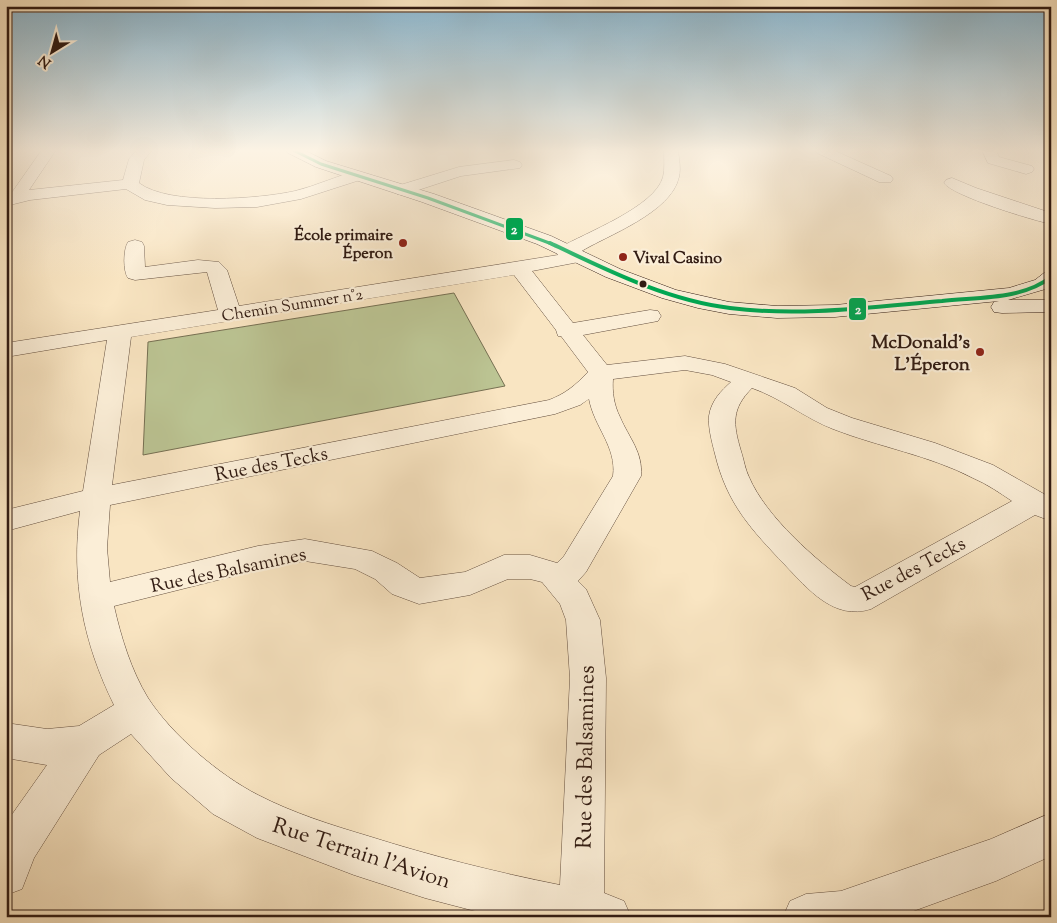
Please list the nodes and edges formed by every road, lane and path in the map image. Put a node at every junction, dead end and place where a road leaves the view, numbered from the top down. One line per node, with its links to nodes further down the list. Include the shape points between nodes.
1 (59, 193): 7 (street)
2 (139, 193): 3 (street, via 156,198 240,204)
3 (307, 193)
4 (412, 193): 10 (street, via 544,240)
5 (660, 193): 10 (street, Chemin Summer n°2, via 634,216)
6 (973, 193): 8 (street)
7 (12, 199)
8 (1051, 219)
9 (134, 246): 15 (street, via 135,274 212,266 217,270)
10 (571, 254): 11 (street, Chemin Summer n°2); 14 (street, via 613,274 698,302 729,308 777,312)
11 (518, 268): 15 (street, Chemin Summer n°2); 17 (street)
12 (1048, 287): 14 (street, via 1011,294)
13 (1051, 306): 14 (street)
14 (858, 308)
15 (230, 314): 18 (street, Chemin Summer n°2)
16 (650, 316): 17 (street)
17 (566, 331): 20 (street)
18 (120, 332): 19 (street, Chemin Summer n°2); 22 (street)
19 (6, 350)
20 (601, 374): 21 (street, Rue des Tecks, via 685,363); 22 (street, Rue des Tecks, via 578,395 555,406); 25 (street, via 604,410 629,464 626,476 575,564 569,571)
21 (748, 379): 23 (street, Rue des Tecks, via 786,393 818,414 842,424 984,471); 23 (street, Rue des Tecks, via 728,398 722,416 724,439 734,476 760,520 805,566 843,598 859,600)
22 (96, 498): 24 (street, Rue des Tecks); 26 (street, Rue Terrain l'Avion, via 92,559)
23 (1044, 506)
24 (6, 521)
25 (556, 576): 26 (street, Rue des Balsamines, via 530,567 504,567 470,584 419,591 361,559 305,550 258,558); 33 (street, Rue des Balsamines, via 574,598 583,620 588,678)
26 (96, 599): 27 (street, Rue Terrain l'Avion, via 102,632 112,660)
27 (136, 711): 29 (street); 33 (street, Rue Terrain l'Avion, via 201,781 269,822 432,879)
28 (6, 740): 29 (street, via 47,747)
29 (85, 743): 31 (street, via 17,845)
30 (1051, 834): 32 (street)
31 (6, 873)
32 (872, 910): 34 (street)
33 (590, 915)
34 (806, 917)

